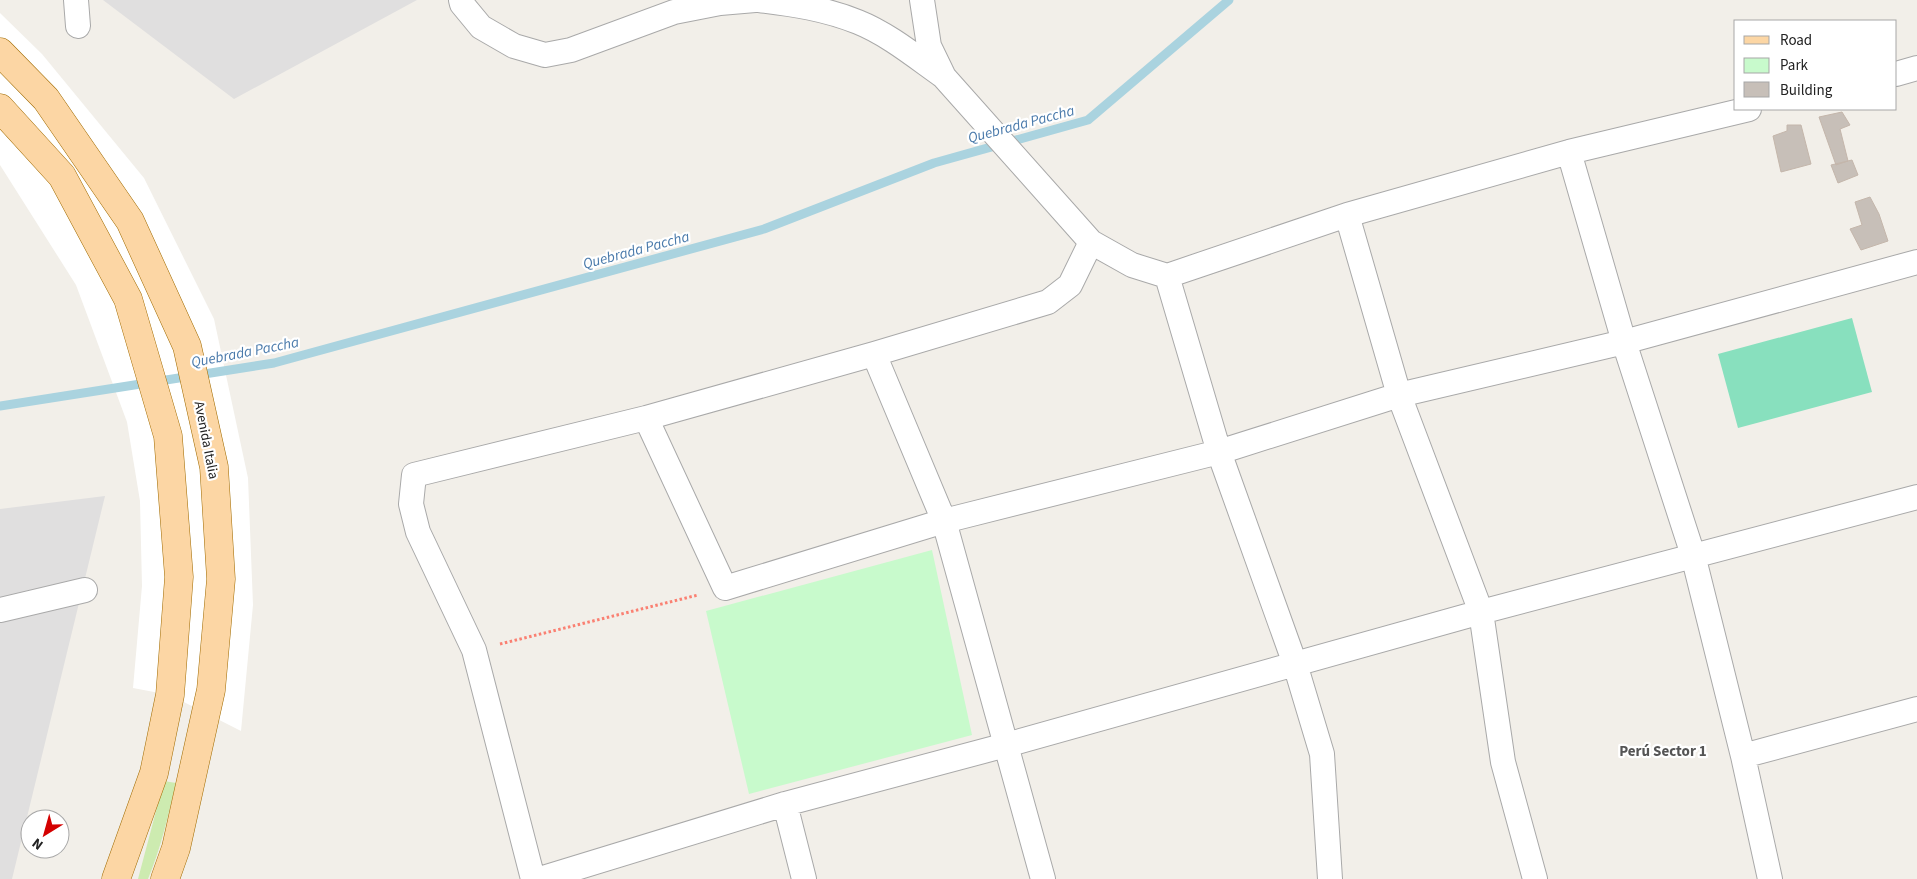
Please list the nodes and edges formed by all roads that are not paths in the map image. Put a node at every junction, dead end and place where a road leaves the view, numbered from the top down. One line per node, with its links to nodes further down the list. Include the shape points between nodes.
1 (76, 0): 6 (street)
2 (461, 0): 3 (street, via 481,27 514,46 545,55 571,50 674,12)
3 (755, 0)
4 (759, 0): 8 (street, via 828,11 859,22 890,39)
5 (922, 0): 8 (street, via 929,46)
6 (78, 26)
7 (0, 52): 33 (main road, Avenida Italia, via 46,99 130,221 187,346 214,476 221,579 211,690 176,848)
8 (944, 77): 13 (street)
9 (0, 108): 32 (main road, via 62,176 128,300 168,436 179,577 170,696 154,773)
10 (1745, 110): 11 (street)
11 (1568, 152): 12 (street); 16 (street)
12 (1346, 215): 15 (street); 18 (street)
13 (1091, 242): 15 (street, via 1132,265); 17 (street, via 1070,285 1048,302)
14 (1917, 262): 16 (street)
15 (1167, 276): 20 (street)
16 (1624, 342): 18 (street); 23 (street)
17 (874, 354): 19 (street); 22 (street)
18 (1399, 394): 20 (street); 26 (street)
19 (646, 418): 22 (street, via 725,588); 34 (street, via 414,475 410,504 418,532 474,650)
20 (1219, 452): 22 (street); 27 (street)
21 (1917, 497): 23 (street)
22 (944, 521): 29 (street)
23 (1693, 555): 26 (street); 30 (street)
24 (85, 590): 25 (street)
25 (0, 610)
26 (1481, 612): 27 (street); 39 (street, via 1503,762)
27 (1295, 664): 29 (street); 38 (street, via 1322,754)
28 (1917, 709): 30 (street)
29 (1006, 746): 31 (street); 37 (street)
30 (1743, 756): 40 (street)
31 (784, 804): 35 (street); 36 (street)
32 (116, 879)
33 (165, 879)
34 (533, 879)
35 (540, 879)
36 (804, 879)
37 (1043, 879)
38 (1330, 879)
39 (1534, 879)
40 (1770, 879)

